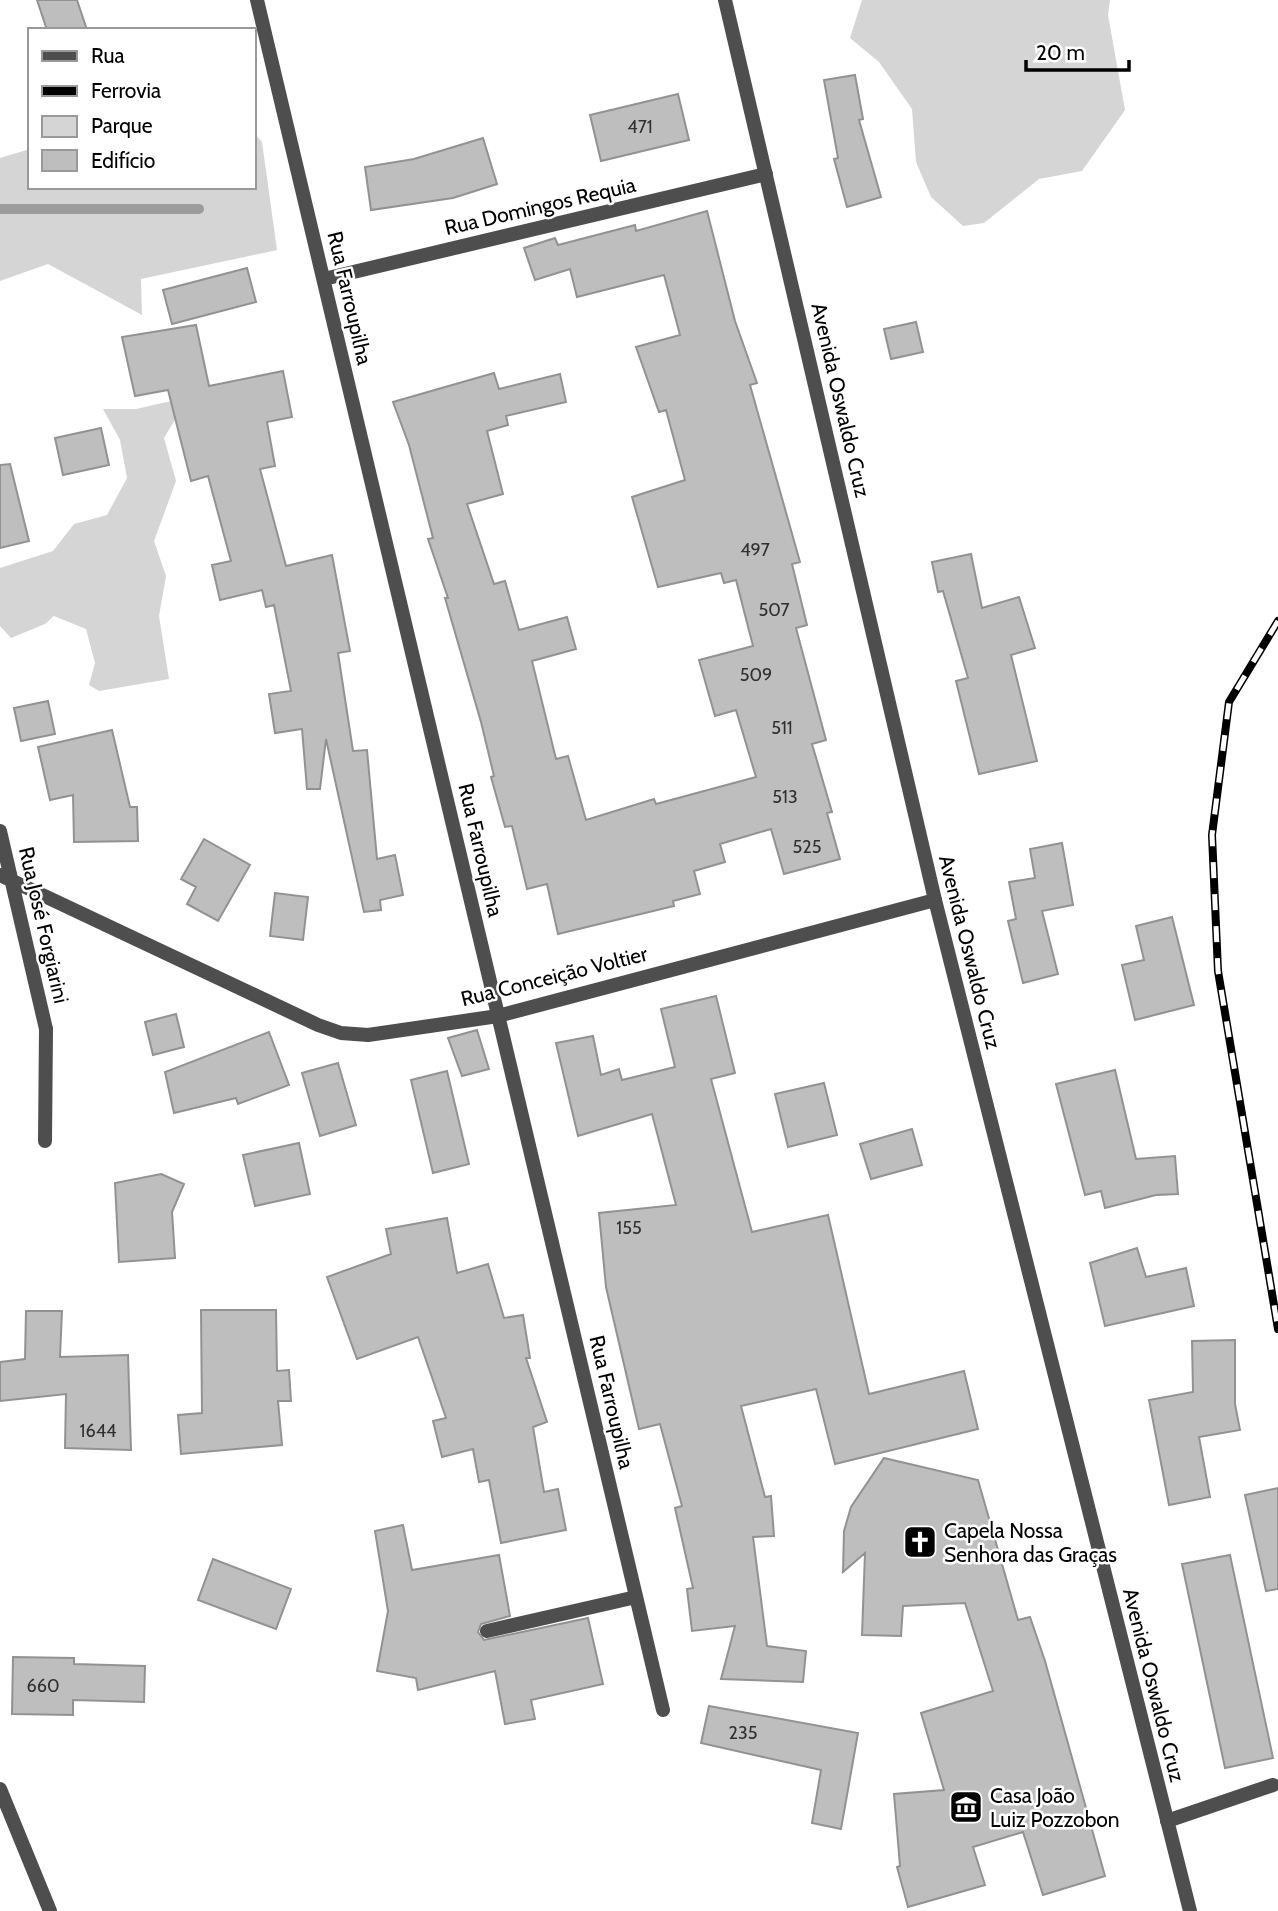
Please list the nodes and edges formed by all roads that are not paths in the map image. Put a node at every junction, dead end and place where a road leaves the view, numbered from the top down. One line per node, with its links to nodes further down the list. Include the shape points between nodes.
1 (257, 0): 4 (street, Rua Farroupilha)
2 (724, 0): 3 (street, Avenida Oswaldo Cruz)
3 (766, 174): 4 (street, Rua Domingos Requia); 7 (street, Avenida Oswaldo Cruz)
4 (324, 279): 8 (street, Rua Farroupilha)
5 (0, 831): 6 (street, Rua José Forgiarini)
6 (6, 878): 8 (street, Rua Conceição Voltier, via 341,1033 368,1035); 9 (street, Rua José Forgiarini, via 46,1029)
7 (934, 900): 8 (street, Rua Conceição Voltier); 15 (street, Avenida Oswaldo Cruz)
8 (498, 1016): 10 (street, Rua Farroupilha)
9 (45, 1141)
10 (636, 1597): 11 (street); 12 (street, Rua Farroupilha)
11 (487, 1631)
12 (663, 1710)
13 (1273, 1785): 15 (street)
14 (0, 1789): 16 (street)
15 (1167, 1821): 17 (street, Avenida Oswaldo Cruz)
16 (50, 1911)
17 (1190, 1911)

